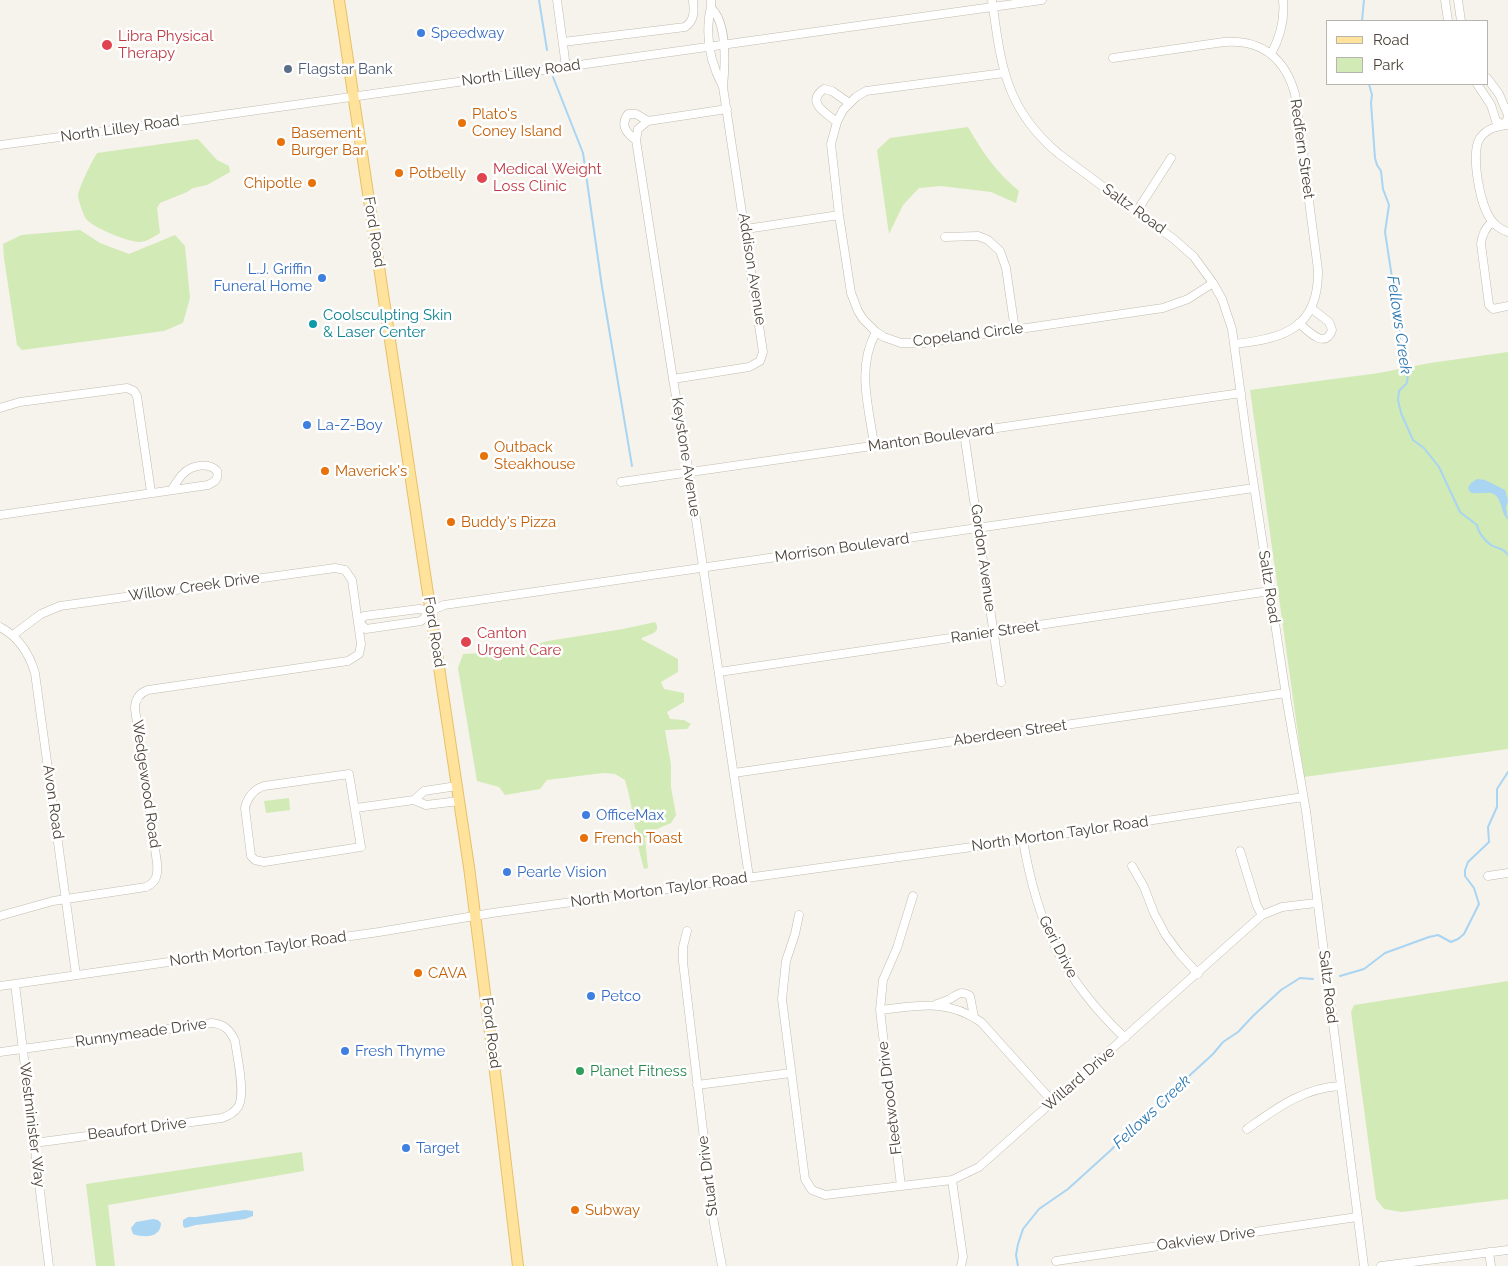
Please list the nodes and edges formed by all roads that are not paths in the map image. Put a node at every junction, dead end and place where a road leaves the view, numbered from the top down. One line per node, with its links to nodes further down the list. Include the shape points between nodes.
1 (338, 0): 23 (main road, Ford Road)
2 (557, 0): 13 (street)
3 (693, 0): 13 (street, via 693,17 685,26)
4 (711, 0): 10 (street, Addison Avenue)
5 (1042, 0): 9 (street, North Lilley Road)
6 (1283, 0): 16 (street, via 1280,36)
7 (1445, 0): 11 (street)
8 (1458, 0): 12 (street)
9 (992, 3): 14 (street, North Lilley Road); 19 (street, Saltz Road)
10 (712, 9): 14 (street, Addison Avenue, via 717,14); 15 (street, Addison Avenue)
11 (1448, 20)
12 (1461, 20)
13 (563, 42): 18 (street)
14 (725, 44): 15 (street, North Lilley Road); 22 (street, Addison Avenue)
15 (709, 46): 18 (street, North Lilley Road); 22 (street, Addison Avenue)
16 (1271, 54): 17 (street, via 1254,45 1234,41); 41 (street, Redfern Street, via 1287,72 1295,94 1318,270 1318,288)
17 (1113, 58)
18 (566, 67): 23 (street, North Lilley Road)
19 (1004, 73): 24 (street, Copeland Circle, via 876,89 866,91); 33 (street, Saltz Road, via 1019,108 1040,137)
20 (1485, 85): 29 (street, via 1496,121)
21 (1488, 85): 26 (street, via 1499,94)
22 (723, 87): 25 (street, Addison Avenue)
23 (353, 96): 31 (street, North Lilley Road); 60 (main road, Ford Road)
24 (849, 103): 28 (street, Copeland Circle); 28 (street, via 832,90 824,89 818,93 818,107)
25 (727, 109): 27 (street); 36 (street, Addison Avenue)
26 (1508, 116): 29 (street)
27 (648, 121): 30 (street, via 638,129); 30 (street, via 636,114 626,117 624,128)
28 (836, 122): 34 (street, Copeland Circle, via 831,144)
29 (1506, 125): 35 (street, via 1483,135 1476,150 1482,203)
30 (636, 140): 46 (street, Keystone Avenue)
31 (0, 144)
32 (1171, 158): 33 (street)
33 (1137, 211): 39 (street, Saltz Road, via 1186,249)
34 (839, 215): 36 (street); 44 (street, Copeland Circle, via 853,300 863,319)
35 (1492, 222): 37 (street); 40 (street, via 1482,236 1481,244 1490,305 1493,308)
36 (746, 229): 46 (street, Addison Avenue, via 764,348 762,356 749,367)
37 (1508, 232)
38 (945, 237): 43 (street, via 978,236 1000,251 1006,268)
39 (1213, 283): 43 (street, Copeland Circle, via 1188,299 1163,308); 45 (street, Saltz Road, via 1227,312)
40 (1508, 306)
41 (1311, 308): 42 (street, Redfern Street); 42 (street, via 1331,325 1329,335 1318,339)
42 (1299, 323): 45 (street, Redfern Street, via 1270,339)
43 (1015, 330): 44 (street, Copeland Circle, via 914,344 892,340)
44 (876, 332): 50 (street, via 867,350 864,370)
45 (1234, 344): 47 (street, Saltz Road)
46 (673, 379): 51 (street, Keystone Avenue)
47 (1241, 394): 49 (street, Manton Boulevard); 53 (street, Saltz Road)
48 (0, 408): 55 (street, via 20,402 131,389 137,396)
49 (964, 433): 50 (street, Manton Boulevard); 57 (street, Gordon Avenue)
50 (874, 446): 51 (street, Manton Boulevard)
51 (689, 472): 52 (street, Manton Boulevard); 58 (street, Keystone Avenue)
52 (621, 482)
53 (1254, 488): 57 (street, Morrison Boulevard); 59 (street, Saltz Road)
54 (172, 490): 54 (street, via 189,469 207,465 217,471 217,478 212,483); 55 (street)
55 (151, 492): 56 (street)
56 (0, 515)
57 (978, 528): 58 (street, Morrison Boulevard); 63 (street, Gordon Avenue)
58 (703, 568): 60 (street, Morrison Boulevard, via 444,605); 65 (street, Keystone Avenue)
59 (1270, 591): 63 (street, Ranier Street); 67 (street, Saltz Road)
60 (431, 611): 61 (street, via 419,609 364,616); 61 (street, via 421,621 366,629); 69 (main road, Ford Road)
61 (359, 622): 64 (street, Willow Creek Drive, via 351,578 345,570 335,568 60,606 41,614); 81 (street, Wedgewood Road, via 360,650 348,662 148,690 140,695 135,710 157,877 146,887)
62 (0, 627): 64 (street)
63 (994, 632): 65 (street, Ranier Street); 66 (street, Gordon Avenue)
64 (13, 635): 81 (street, Avon Road, via 27,653 35,672)
65 (719, 672): 68 (street, Keystone Avenue)
66 (1001, 682)
67 (1286, 694): 68 (street, Aberdeen Street); 70 (street, Saltz Road)
68 (734, 773): 79 (street, Keystone Avenue)
69 (457, 786): 71 (street, via 424,791); 72 (main road, Ford Road)
70 (1303, 797): 74 (street, North Morton Taylor Road); 82 (street, Saltz Road)
71 (414, 800): 72 (street, via 426,805); 73 (street)
72 (459, 801): 85 (main road, Ford Road)
73 (356, 808): 73 (street, via 350,774 261,787 255,790 245,808 251,856 264,862 361,848)
74 (1023, 840): 79 (street, North Morton Taylor Road); 95 (street, Geri Drive, via 1035,897 1053,944 1086,996)
75 (1240, 851): 86 (street)
76 (1132, 866): 88 (street, via 1165,934)
77 (1508, 874): 78 (street)
78 (1488, 876)
79 (749, 877): 85 (street, North Morton Taylor Road)
80 (912, 896): 93 (street, Fleetwood Drive, via 884,980)
81 (66, 899): 84 (street, Wedgewood Road); 89 (street, Avon Road)
82 (1316, 903): 86 (street, Willard Drive, via 1282,907); 100 (street, Saltz Road)
83 (799, 915): 98 (street, via 782,986)
84 (0, 916)
85 (476, 916): 89 (street, North Morton Taylor Road); 113 (main road, Ford Road)
86 (1262, 916): 88 (street, Willard Drive)
87 (687, 931): 99 (street, Stuart Drive, via 683,962)
88 (1198, 974): 95 (street, Willard Drive)
89 (76, 975): 90 (street, North Morton Taylor Road)
90 (15, 984): 91 (street, North Morton Taylor Road); 96 (street, Westminister Way)
91 (0, 986)
92 (935, 1004): 93 (street); 94 (street, via 958,1009); 94 (street, via 963,992 970,996)
93 (880, 1010): 106 (street, Fleetwood Drive)
94 (974, 1017): 101 (street)
95 (1125, 1038): 101 (street, Willard Drive)
96 (22, 1049): 97 (street, Runnymeade Drive); 102 (street, Runnymeade Drive, via 220,1024 230,1031 235,1041 241,1097); 104 (street, Westminister Way)
97 (0, 1052)
98 (791, 1073): 99 (street); 106 (street, Willard Drive, via 805,1179 809,1187 814,1192 830,1195)
99 (697, 1084): 114 (street, Stuart Drive)
100 (1340, 1086): 103 (street, via 1319,1088 1299,1095); 107 (street, Saltz Road)
101 (1052, 1101): 105 (street, Willard Drive, via 986,1162)
102 (237, 1108): 104 (street, Beaufort Drive, via 222,1118)
103 (1247, 1129)
104 (34, 1143): 112 (street, Westminister Way)
105 (952, 1180): 106 (street, Willard Drive); 115 (street, via 963,1257)
106 (901, 1186)
107 (1357, 1217): 111 (street, Oakview Drive); 116 (street, Saltz Road)
108 (1508, 1250): 109 (street)
109 (1489, 1252): 117 (street); 118 (street)
110 (1056, 1261): 111 (street, Oakview Drive)
111 (1077, 1262)
112 (49, 1266)
113 (518, 1266)
114 (722, 1266)
115 (961, 1266)
116 (1364, 1266)
117 (1381, 1266)
118 (1491, 1266)

